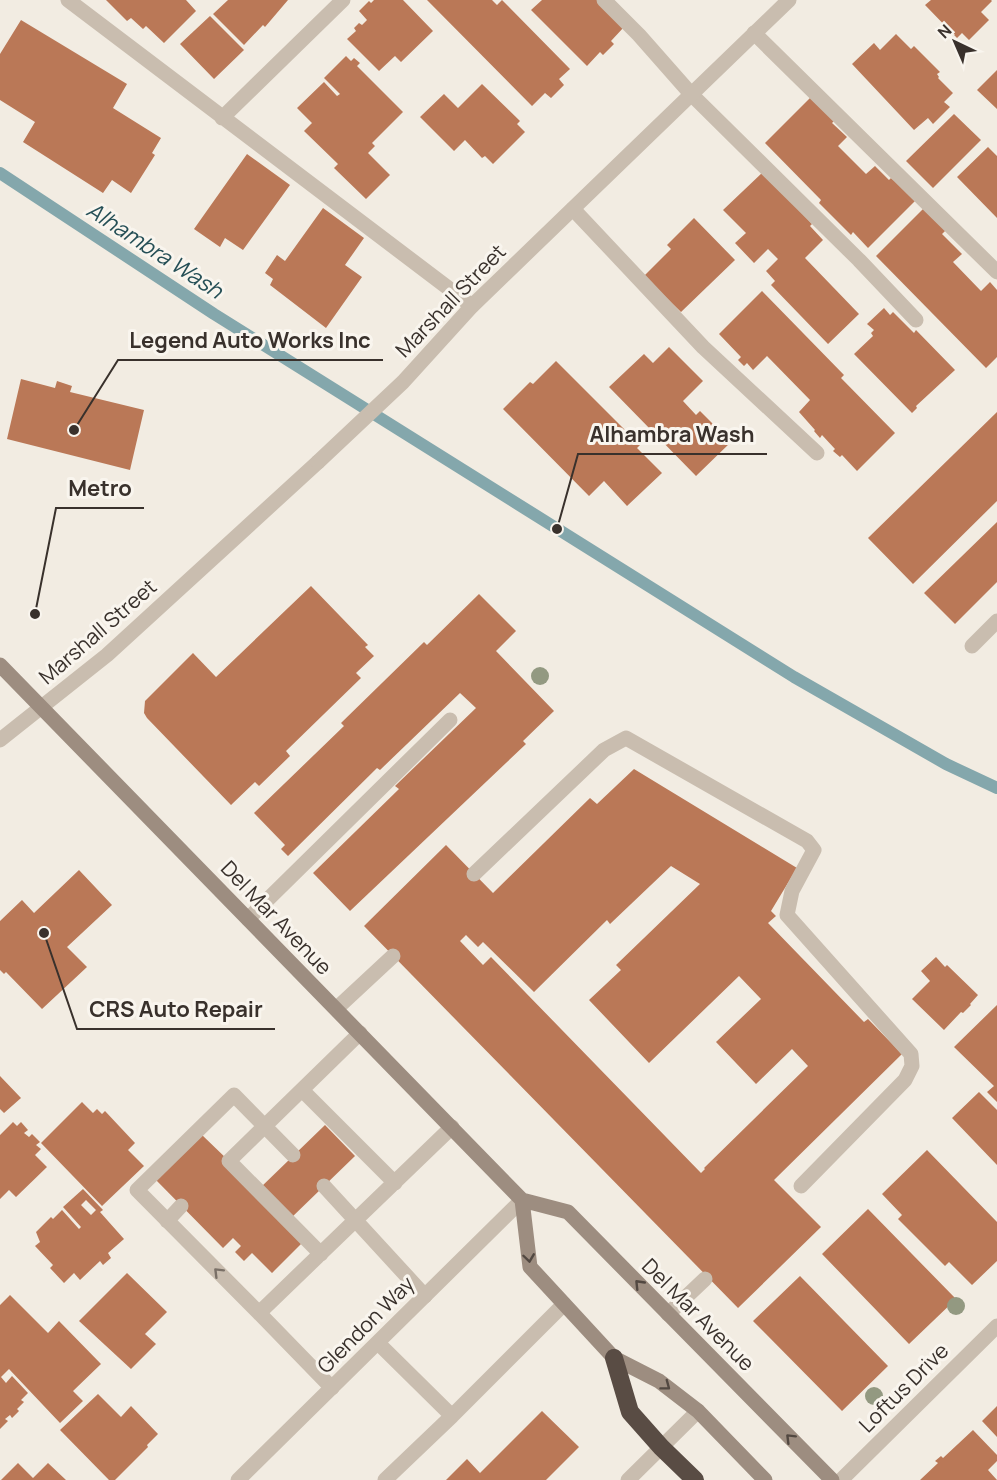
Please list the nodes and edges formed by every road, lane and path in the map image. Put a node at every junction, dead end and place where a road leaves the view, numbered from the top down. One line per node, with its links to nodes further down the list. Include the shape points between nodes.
1 (68, 0): 7 (street)
2 (343, 0): 7 (street)
3 (604, 0): 6 (street)
4 (789, 0): 5 (street, Marshall Street)
5 (754, 33): 6 (street, Marshall Street); 9 (street)
6 (691, 94): 8 (street, Marshall Street); 11 (street)
7 (222, 118): 10 (street)
8 (573, 209): 10 (street, Marshall Street); 12 (street, via 703,347)
9 (997, 272)
10 (472, 306): 16 (street, Marshall Street, via 403,382 318,462 107,656)
11 (916, 320)
12 (818, 453)
13 (997, 621): 14 (street)
14 (972, 646)
15 (0, 665): 16 (main road, Del Mar Avenue)
16 (42, 708): 18 (street, Marshall Street); 20 (main road, Del Mar Avenue)
17 (450, 720): 20 (street)
18 (0, 740)
19 (474, 874): 30 (street, via 604,750 626,738 807,842 814,850 792,891 787,915 911,1054 912,1066 905,1080)
20 (248, 919): 22 (main road, Del Mar Avenue)
21 (393, 956): 22 (street)
22 (336, 1009): 23 (main road, Del Mar Avenue)
23 (360, 1033): 24 (street); 26 (main road, Del Mar Avenue)
24 (303, 1089): 25 (street); 28 (street)
25 (265, 1126): 27 (street); 33 (street, via 234,1095 137,1190); 35 (street, via 229,1161)
26 (452, 1127): 28 (street); 31 (main road, Del Mar Avenue)
27 (293, 1155)
28 (395, 1183): 34 (street)
29 (324, 1186): 34 (street)
30 (801, 1186)
31 (522, 1200): 37 (street, Glendon Way); 38 (main road, one-way to 38, via 530,1267); 40 (main road, Del Mar Avenue, one-way to 31, via 568,1212)
32 (181, 1206): 33 (street)
33 (167, 1221): 39 (street, one-way to 33)
34 (356, 1221): 35 (street); 37 (street)
35 (321, 1254): 39 (street)
36 (705, 1279): 40 (street)
37 (425, 1296): 42 (street, Glendon Way)
38 (564, 1304): 43 (main road); 46 (street)
39 (259, 1313): 44 (street)
40 (668, 1314): 53 (main road, Del Mar Avenue, one-way to 40)
41 (997, 1326): 54 (street, Loftus Drive)
42 (378, 1343): 44 (street, Glendon Way); 46 (street)
43 (614, 1358): 45 (main road, one-way to 45, via 659,1381); 47 (highway, via 630,1412)
44 (332, 1388): 48 (street, Glendon Way)
45 (698, 1411): 47 (street); 52 (main road)
46 (452, 1416): 49 (street)
47 (661, 1447): 50 (street); 51 (highway)
48 (238, 1480)
49 (385, 1480)
50 (628, 1480)
51 (695, 1480)
52 (765, 1480)
53 (831, 1480)
54 (841, 1480)

